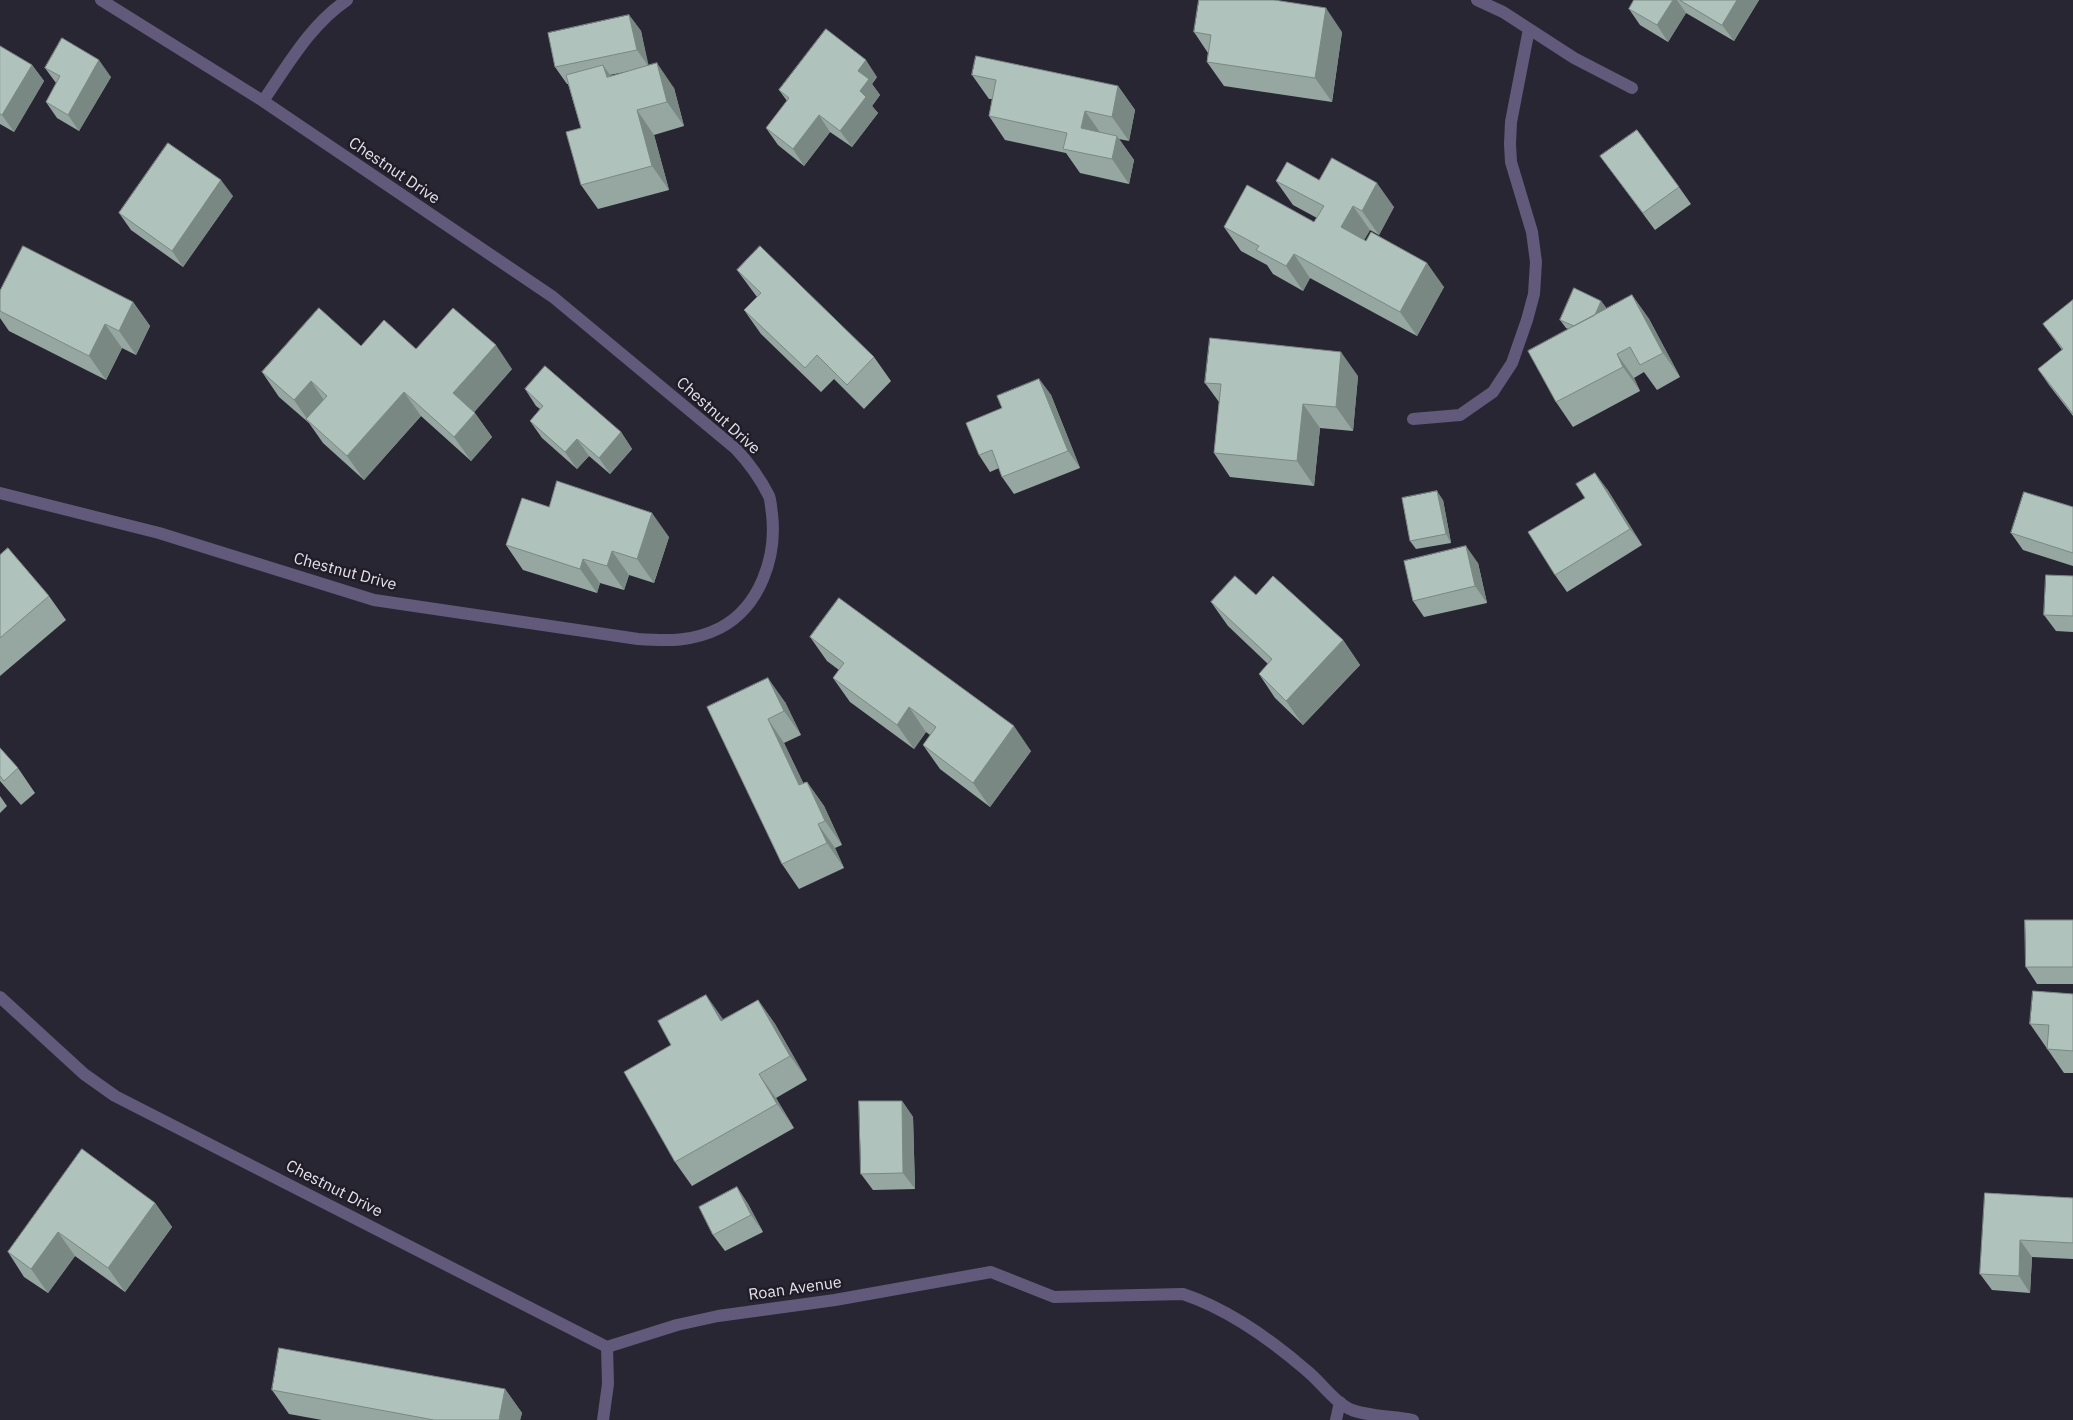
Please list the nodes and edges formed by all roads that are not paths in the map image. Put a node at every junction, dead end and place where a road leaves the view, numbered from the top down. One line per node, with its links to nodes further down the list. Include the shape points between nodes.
1 (101, 0): 6 (street, Chestnut Drive)
2 (348, 0): 6 (street, via 334,8 314,28)
3 (1477, 0): 4 (street)
4 (1529, 29): 5 (street, via 1574,58); 7 (street, via 1511,122 1510,144 1511,162 1532,232 1536,262 1534,294 1527,320 1512,363 1493,392 1460,414)
5 (1632, 88)
6 (263, 101): 8 (street, Chestnut Drive, via 553,297 736,449 754,469 770,497 773,542 768,571 759,587 737,616 720,628 675,641 638,639 374,600 159,534)
7 (1413, 419)
8 (0, 493)
9 (0, 997): 10 (street, Chestnut Drive, via 84,1074 115,1096)
10 (607, 1347): 11 (street, Roan Avenue, via 718,1316 835,1300 991,1272 1054,1297 1183,1294 1279,1346); 12 (street, via 608,1384)
11 (1340, 1402): 13 (street); 14 (street, via 1352,1410)
12 (603, 1420)
13 (1336, 1420)
14 (1413, 1420)

